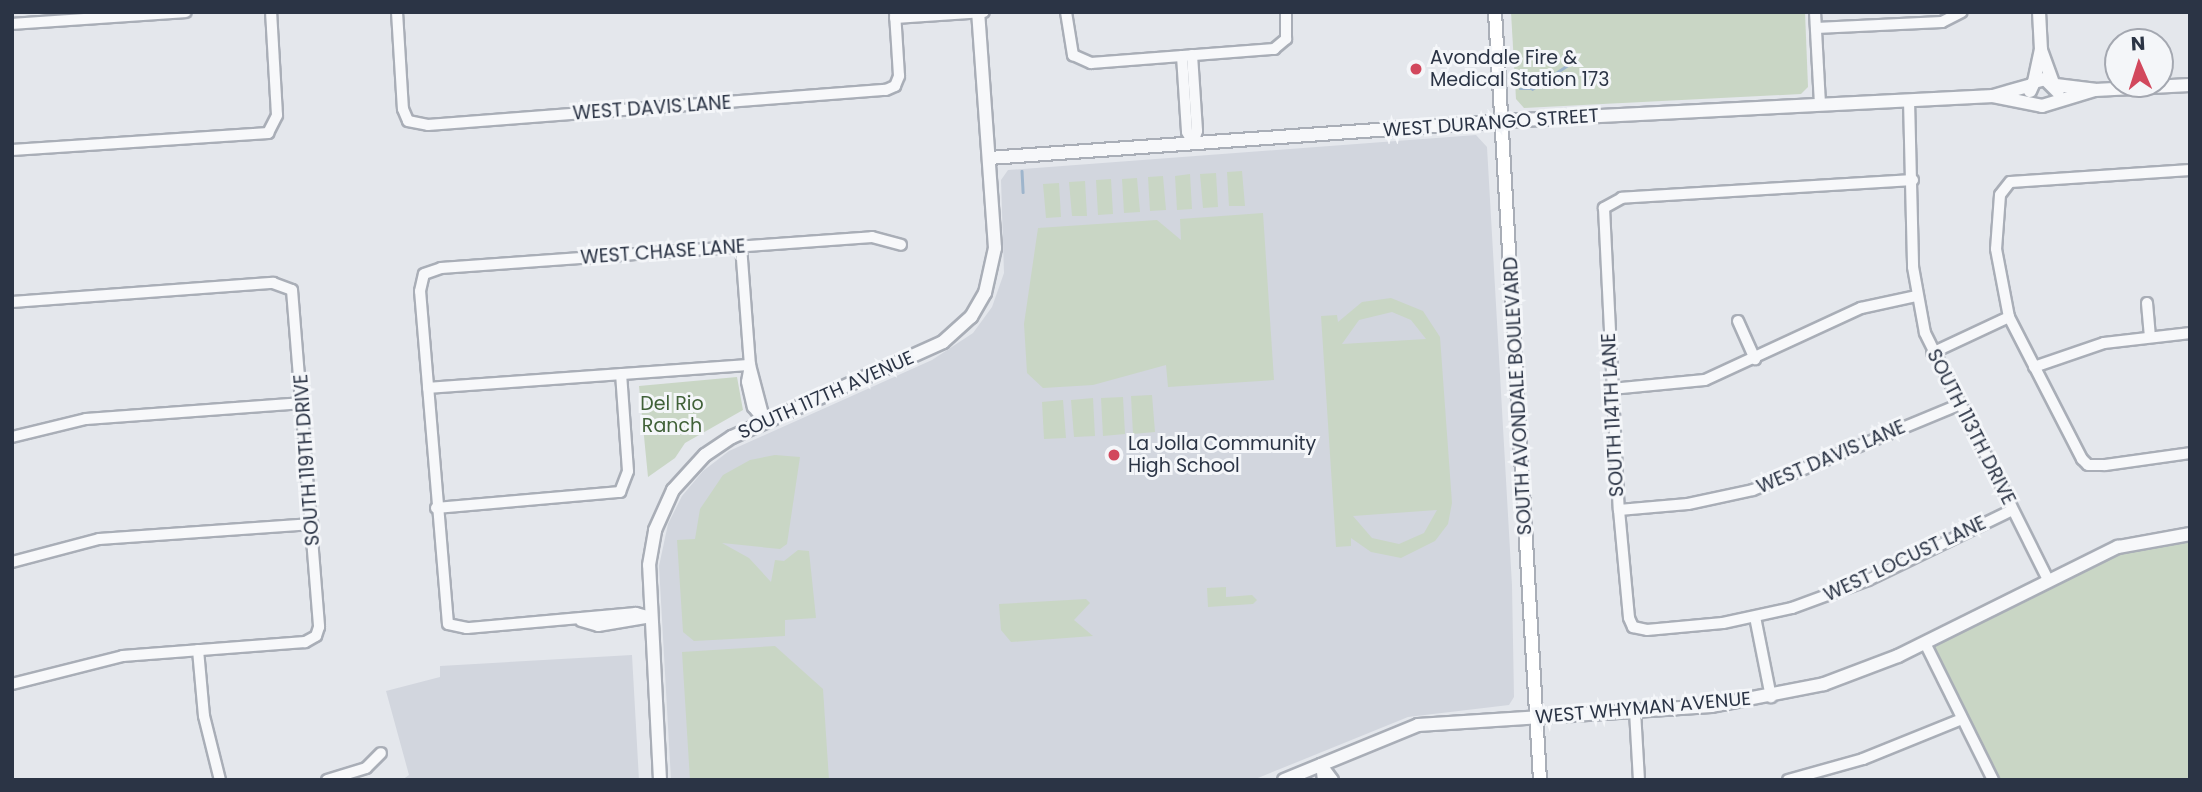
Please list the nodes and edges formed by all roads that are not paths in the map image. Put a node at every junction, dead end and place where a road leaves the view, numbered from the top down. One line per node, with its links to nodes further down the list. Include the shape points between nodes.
1 (186, 12): 13 (street)
2 (271, 12): 27 (street, via 277,115 272,130 258,135)
3 (397, 12): 12 (street, WEST DAVIS LANE, via 402,102 408,121 455,123 880,91 895,86 899,71)
4 (984, 12): 10 (street)
5 (1066, 12): 17 (street, via 1076,58 1091,63)
6 (1286, 12): 17 (street, via 1283,44 1269,50)
7 (1495, 12): 25 (main road, SOUTH AVONDALE BOULEVARD)
8 (1815, 12): 15 (street)
9 (2039, 12): 16 (street)
10 (978, 13): 12 (street); 28 (street, SOUTH 117TH AVENUE)
11 (1961, 14): 15 (street, via 1942,22)
12 (895, 15)
13 (49, 17): 14 (street)
14 (12, 24)
15 (1816, 29): 23 (street)
16 (2041, 50): 18 (street); 21 (street)
17 (1187, 56): 26 (street, via 1187,132)
18 (2054, 83): 20 (street); 21 (street); 24 (street, via 2057,95)
19 (2190, 85): 20 (street)
20 (2095, 90): 24 (street, WEST DURANGO STREET)
21 (2023, 91): 22 (street, WEST DURANGO STREET); 24 (street, WEST DURANGO STREET, via 2037,105)
22 (1909, 100): 23 (street, WEST DURANGO STREET); 30 (street, SOUTH 113TH DRIVE)
23 (1820, 104): 25 (street, WEST DURANGO STREET)
24 (2052, 104)
25 (1502, 121): 26 (street, WEST DURANGO STREET); 67 (main road, SOUTH AVONDALE BOULEVARD)
26 (1193, 144): 28 (street, WEST DURANGO STREET)
27 (12, 150)
28 (989, 158): 49 (street, SOUTH 117TH AVENUE, via 995,257 985,293 971,317 935,346)
29 (2190, 170): 36 (street, via 2020,179 2005,185 1996,249)
30 (1913, 180): 33 (street, SOUTH 113TH DRIVE); 46 (street, SOUTH 114TH LANE, via 1622,198 1607,203 1602,219)
31 (901, 245): 32 (street, WEST CHASE LANE, via 872,236)
32 (741, 246): 42 (street); 45 (street, WEST CHASE LANE, via 441,268 424,274 420,291)
33 (1916, 296): 40 (street, SOUTH 113TH DRIVE); 41 (street, via 1861,308)
34 (12, 302): 47 (street, SOUTH 119TH DRIVE, via 273,283 289,286 296,299)
35 (2147, 303): 39 (street)
36 (2009, 317): 40 (street); 43 (street)
37 (1738, 321): 41 (street)
38 (2190, 333): 39 (street)
39 (2150, 336): 43 (street, via 2091,347)
40 (1932, 353): 48 (street, SOUTH 113TH DRIVE)
41 (1755, 359): 46 (street, via 1694,383)
42 (750, 365): 44 (street); 49 (street)
43 (2034, 367): 51 (street, via 2088,465)
44 (621, 374): 45 (street); 52 (street, via 628,471 625,488 607,496)
45 (428, 388): 52 (street)
46 (1612, 389): 53 (street, SOUTH 114TH LANE)
47 (303, 403): 50 (street, via 86,419); 55 (street, SOUTH 119TH DRIVE)
48 (1958, 405): 53 (street, WEST DAVIS LANE, via 1753,490 1688,504); 54 (street, SOUTH 113TH DRIVE)
49 (765, 422): 59 (street, SOUTH 117TH AVENUE, via 705,455 667,500 650,553)
50 (12, 437)
51 (2190, 453)
52 (436, 508): 59 (street, via 448,624 467,628 581,621 598,626)
53 (1619, 510): 61 (street, SOUTH 114TH LANE)
54 (2012, 510): 58 (street, SOUTH 113TH DRIVE); 60 (street, WEST LOCUST LANE, via 1868,580)
55 (312, 524): 57 (street, via 108,538); 63 (street, SOUTH 119TH DRIVE, via 319,621 316,636 299,643)
56 (2190, 534): 58 (street, WEST WHYMAN AVENUE, via 2132,542)
57 (12, 562)
58 (2048, 580): 62 (street, WEST WHYMAN AVENUE)
59 (651, 617): 73 (street, SOUTH 117TH AVENUE)
60 (1755, 617): 61 (street, WEST LOCUST LANE, via 1692,627 1647,630); 65 (street)
61 (1633, 626)
62 (1925, 643): 65 (street, WEST WHYMAN AVENUE, via 1846,676); 68 (street)
63 (198, 650): 64 (street, via 102,659); 71 (street, via 204,716)
64 (12, 684)
65 (1771, 697): 66 (street, WEST WHYMAN AVENUE)
66 (1634, 711): 67 (street, WEST WHYMAN AVENUE); 78 (street)
67 (1536, 717): 70 (street, WEST WHYMAN AVENUE, via 1418,725); 77 (main road, SOUTH AVONDALE BOULEVARD)
68 (1962, 719): 79 (street, via 1863,759); 80 (street)
69 (381, 753): 72 (street, via 366,768)
70 (1321, 764): 74 (street, WEST WHYMAN AVENUE); 75 (street); 76 (street)
71 (220, 780)
72 (327, 780)
73 (660, 780)
74 (1284, 780)
75 (1323, 780)
76 (1333, 780)
77 (1540, 780)
78 (1639, 780)
79 (1788, 780)
80 (1993, 780)

